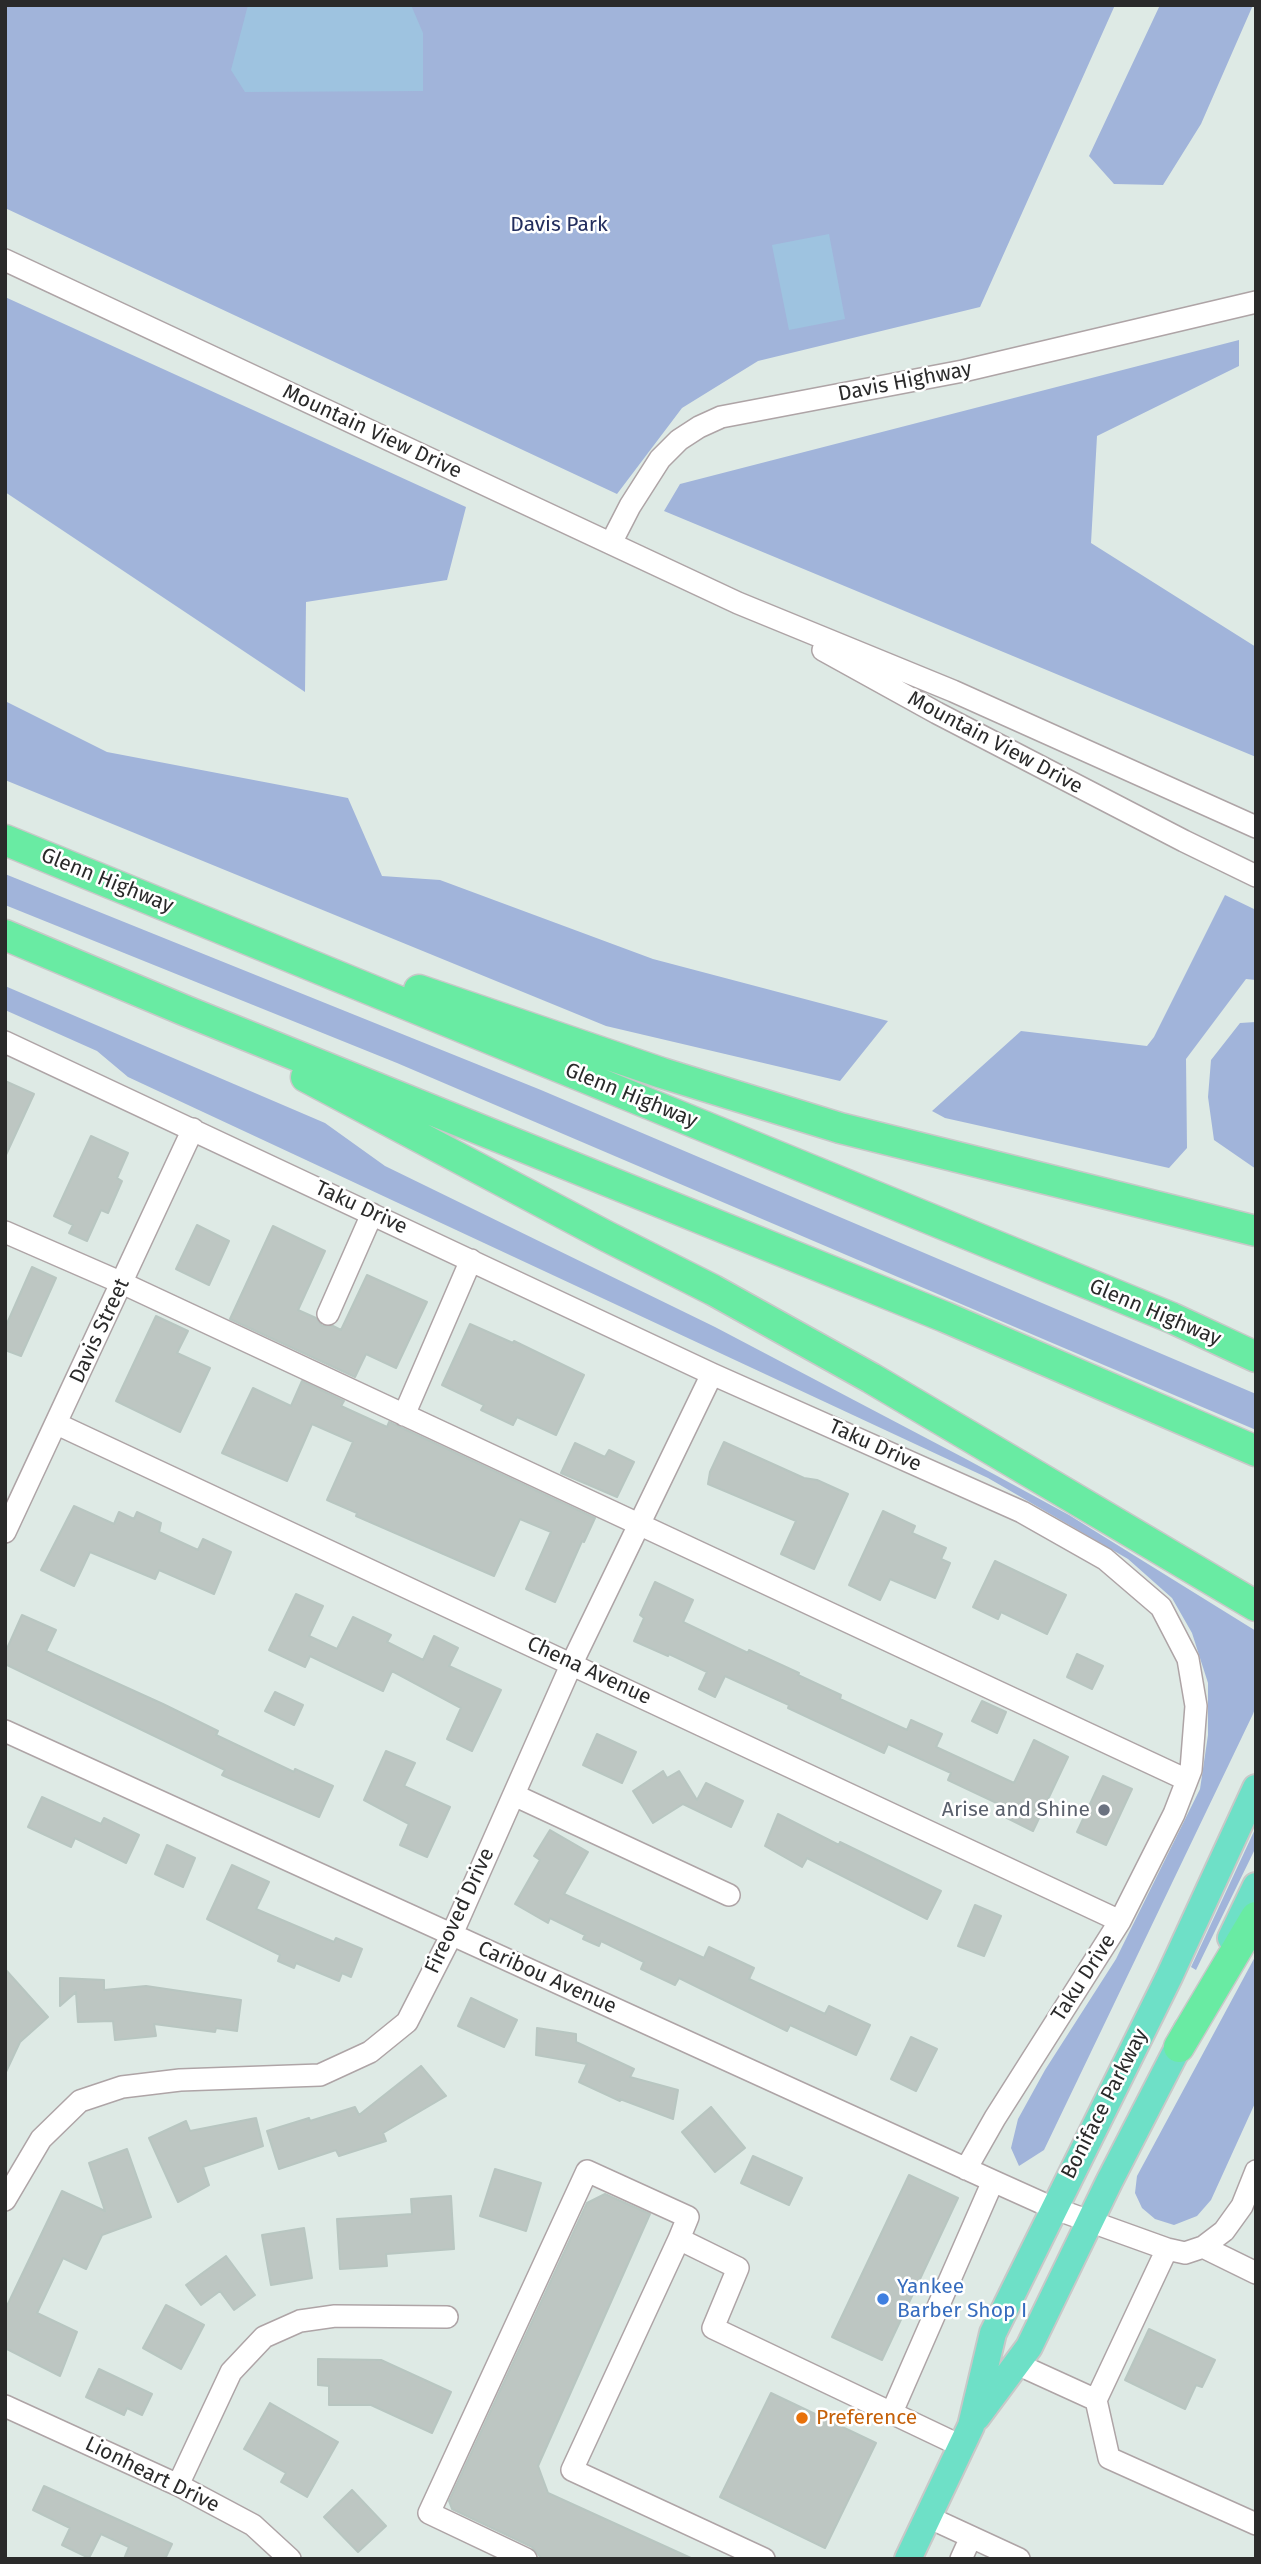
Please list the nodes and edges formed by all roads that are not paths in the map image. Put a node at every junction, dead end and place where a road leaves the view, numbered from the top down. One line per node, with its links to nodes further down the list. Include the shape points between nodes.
1 (5, 260): 3 (street, Mountain View Drive)
2 (1256, 302): 3 (street, Davis Highway, via 963,372 721,417 679,440 660,459)
3 (611, 543): 4 (street, Mountain View Drive)
4 (738, 603): 5 (street, Mountain View Drive, via 966,697); 7 (street, Mountain View Drive, via 949,720)
5 (1256, 827)
6 (5, 840): 8 (highway, Glenn Highway)
7 (1256, 876)
8 (107, 882): 14 (highway, via 662,1073 840,1128); 19 (highway, Glenn Highway)
9 (5, 935): 10 (highway)
10 (186, 1011): 25 (highway, via 945,1317); 28 (highway, via 713,1290)
11 (5, 1042): 12 (street, Taku Drive)
12 (193, 1129): 13 (street, Taku Drive); 17 (street, Davis Street)
13 (373, 1214): 16 (street, Taku Drive); 18 (street)
14 (1256, 1231)
15 (5, 1232): 17 (street)
16 (471, 1260): 22 (street, Taku Drive); 23 (street)
17 (122, 1283): 23 (street); 24 (street, Davis Street)
18 (328, 1314)
19 (1172, 1318): 20 (highway); 21 (highway, Glenn Highway)
20 (1256, 1349)
21 (1256, 1357)
22 (712, 1374): 26 (street, Fireoved Drive); 31 (street, Taku Drive, via 1022,1512 1105,1559 1161,1607 1188,1659 1196,1706)
23 (404, 1415): 26 (street)
24 (57, 1424): 27 (street, Davis Street); 29 (street, Chena Avenue)
25 (1256, 1451)
26 (640, 1524): 29 (street, Fireoved Drive); 31 (street)
27 (5, 1532)
28 (1256, 1606)
29 (572, 1663): 33 (street, Fireoved Drive); 37 (street, Chena Avenue)
30 (5, 1731): 38 (street, Caribou Avenue)
31 (1187, 1780): 37 (street, Taku Drive)
32 (1256, 1788): 44 (main road, Boniface Parkway, via 1169,1977)
33 (514, 1795): 35 (street); 38 (street, Fireoved Drive)
34 (1256, 1886): 39 (main road, Boniface Parkway)
35 (729, 1895)
36 (1256, 1917): 39 (highway)
37 (1120, 1921): 40 (street, Taku Drive)
38 (452, 1934): 40 (street, Caribou Avenue); 43 (street, Fireoved Drive, via 407,2022 370,2052 320,2075 180,2080 122,2087 80,2101 41,2139)
39 (1179, 2047): 45 (main road, Boniface Parkway)
40 (966, 2169): 42 (street, Caribou Avenue)
41 (1256, 2171): 47 (street, via 1242,2206 1224,2231)
42 (993, 2181): 44 (street, Caribou Avenue); 54 (street)
43 (5, 2200)
44 (1053, 2208): 45 (street, Caribou Avenue); 55 (main road, Boniface Parkway, via 993,2333)
45 (1090, 2221): 48 (street, Caribou Avenue); 51 (main road, Boniface Parkway)
46 (679, 2239): 54 (street, via 738,2268 713,2328); 61 (street, via 688,2217 587,2171 429,2513); 62 (street, via 572,2470)
47 (1203, 2247): 48 (street, via 1185,2253); 49 (street)
48 (1167, 2249): 52 (street)
49 (1256, 2273)
50 (447, 2317): 56 (street, via 335,2316 300,2321 264,2337 231,2372)
51 (1017, 2364): 52 (street); 55 (main road, Boniface Parkway)
52 (1096, 2400): 58 (street, via 1110,2458)
53 (5, 2406): 56 (street, Lionheart Drive)
54 (892, 2412): 55 (street)
55 (966, 2436): 57 (main road, Boniface Parkway)
56 (178, 2485): 60 (street, Lionheart Drive, via 253,2525)
57 (928, 2517): 59 (street); 63 (main road, Boniface Parkway)
58 (1256, 2524)
59 (971, 2537): 64 (street); 65 (street, via 995,2552)
60 (290, 2559)
61 (526, 2559)
62 (764, 2559)
63 (908, 2559)
64 (961, 2559)
65 (1019, 2559)

